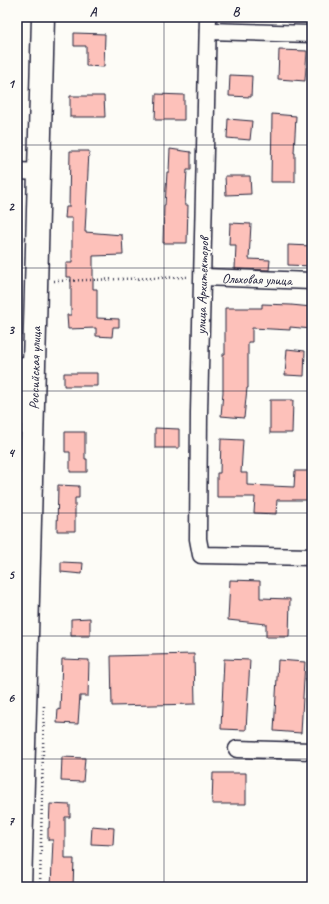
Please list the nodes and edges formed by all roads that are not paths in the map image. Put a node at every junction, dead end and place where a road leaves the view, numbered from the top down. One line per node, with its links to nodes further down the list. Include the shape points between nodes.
1 (34, 17): 5 (main road, Российская улица)
2 (43, 17): 5 (main road, Российская улица)
3 (208, 24): 4 (street); 6 (street, улица Архитекторов)
4 (312, 34)
5 (29, 172): 8 (main road, Российская улица, via 24,372); 12 (main road, Российская улица)
6 (203, 277): 7 (street, Ольховая улица); 9 (street, улица Архитекторов, via 198,413 198,539 202,555)
7 (312, 282)
8 (17, 414)
9 (312, 557)
10 (237, 749): 11 (street)
11 (312, 751)
12 (20, 779): 13 (main road, Российская улица)
13 (20, 887)

